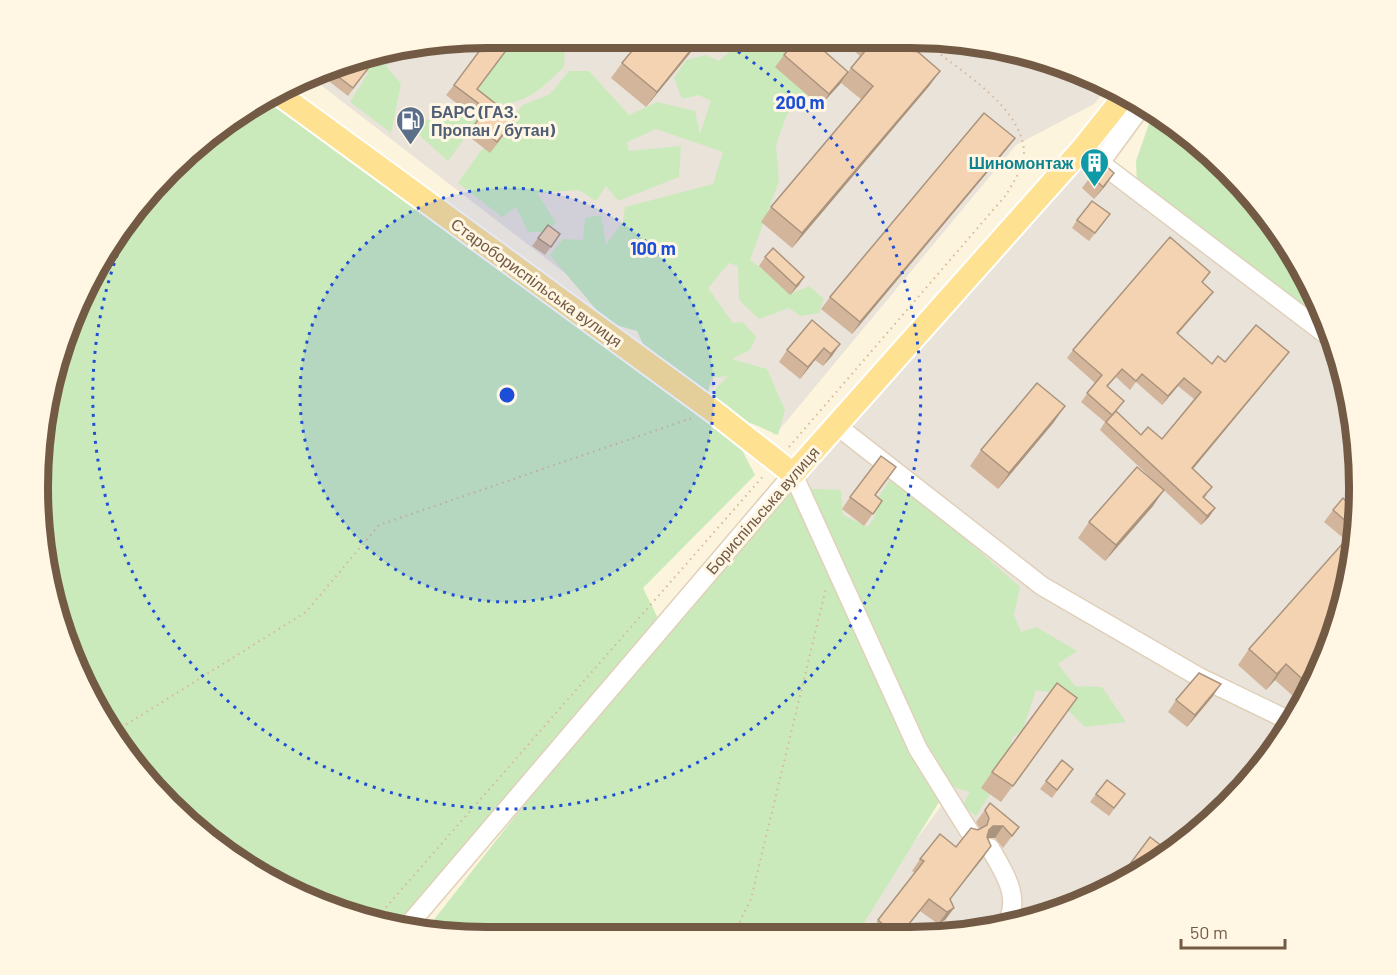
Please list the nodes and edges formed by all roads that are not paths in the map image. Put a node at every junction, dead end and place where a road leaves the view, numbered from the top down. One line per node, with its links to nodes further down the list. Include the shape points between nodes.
1 (284, 98): 7 (main road, Старобориспільська вулиця)
2 (1121, 103): 4 (main road, Бориспільська вулиця)
3 (1136, 111): 4 (street)
4 (1091, 156): 5 (street); 6 (main road, Бориспільська вулиця)
5 (1320, 330)
6 (836, 425): 7 (main road, Бориспільська вулиця); 8 (street, via 1042,586 1199,677)
7 (785, 467): 9 (street, via 918,749); 12 (street, Бориспільська вулиця)
8 (1283, 718)
9 (969, 831)
10 (990, 848): 11 (street, via 1012,887)
11 (1009, 916)
12 (412, 920)

